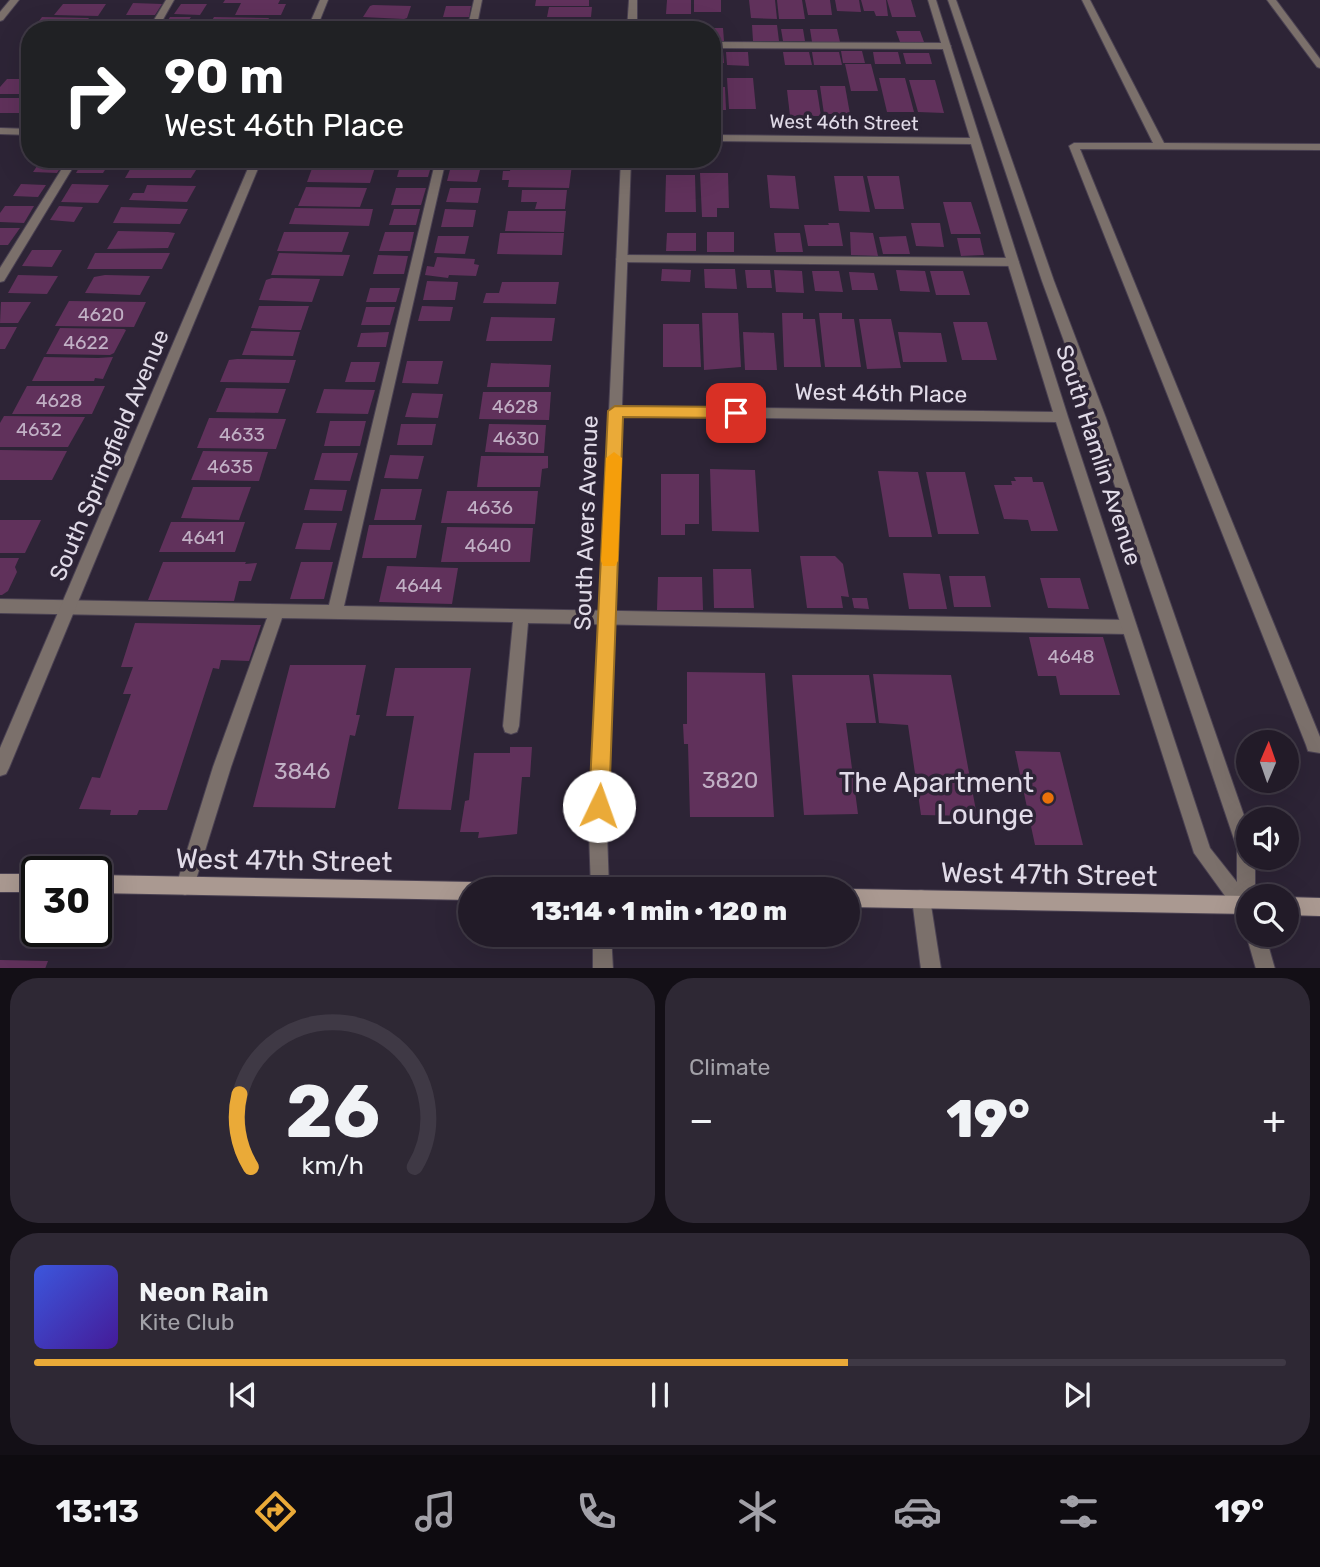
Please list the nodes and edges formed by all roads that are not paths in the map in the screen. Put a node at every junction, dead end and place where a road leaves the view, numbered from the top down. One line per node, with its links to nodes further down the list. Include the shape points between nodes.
1 (15, 0): 10 (street)
2 (170, 0): 11 (street)
3 (324, 0): 12 (street)
4 (478, 0): 13 (street)
5 (633, 0): 14 (street)
6 (932, 0): 17 (street, South Hamlin Avenue)
7 (952, 0): 49 (street, via 1246,848)
8 (1086, 0): 24 (street)
9 (1271, 0): 15 (street)
10 (0, 18)
11 (157, 21)
12 (315, 21)
13 (473, 21)
14 (632, 21)
15 (1297, 34): 18 (street); 19 (street)
16 (721, 45): 17 (street)
17 (946, 46): 23 (street, South Hamlin Avenue)
18 (1320, 50)
19 (1320, 65)
20 (0, 131): 21 (street)
21 (21, 132)
22 (721, 138): 23 (street, West 46th Street)
23 (976, 141): 31 (street, South Hamlin Avenue)
24 (1160, 146): 25 (street); 43 (street, via 1074,146 1308,732 1314,745)
25 (1320, 147)
26 (67, 168): 32 (street)
27 (253, 168): 36 (street, South Springfield Avenue)
28 (439, 168): 38 (street)
29 (626, 168): 30 (street, South Avers Avenue)
30 (622, 259): 31 (street); 33 (street, South Avers Avenue)
31 (1013, 262): 34 (street, South Hamlin Avenue)
32 (0, 278)
33 (615, 411): 34 (street, West 46th Place); 40 (street, South Avers Avenue)
34 (1061, 417): 41 (street, South Hamlin Avenue)
35 (0, 606): 36 (street)
36 (68, 608): 37 (street); 44 (street, South Springfield Avenue)
37 (277, 611): 38 (street); 50 (street)
38 (335, 613): 39 (street)
39 (521, 616): 40 (street); 42 (street)
40 (607, 617): 41 (street); 45 (street, South Avers Avenue)
41 (1128, 627): 52 (street, South Hamlin Avenue, via 1203,853)
42 (511, 726)
43 (1320, 745)
44 (0, 768)
45 (600, 877)
46 (0, 883): 47 (main road)
47 (21, 883)
48 (112, 884): 50 (main road, West 47th Street)
49 (1247, 884)
50 (185, 886): 51 (main road, West 47th Street)
51 (458, 891)
52 (1236, 894)
53 (860, 898): 54 (main road, West 47th Street)
54 (921, 899): 56 (main road, West 47th Street); 61 (street)
55 (1299, 906): 57 (main road)
56 (1236, 907)
57 (1320, 907)
58 (603, 947): 60 (street)
59 (1259, 947): 62 (street)
60 (603, 968)
61 (931, 968)
62 (1266, 968)

